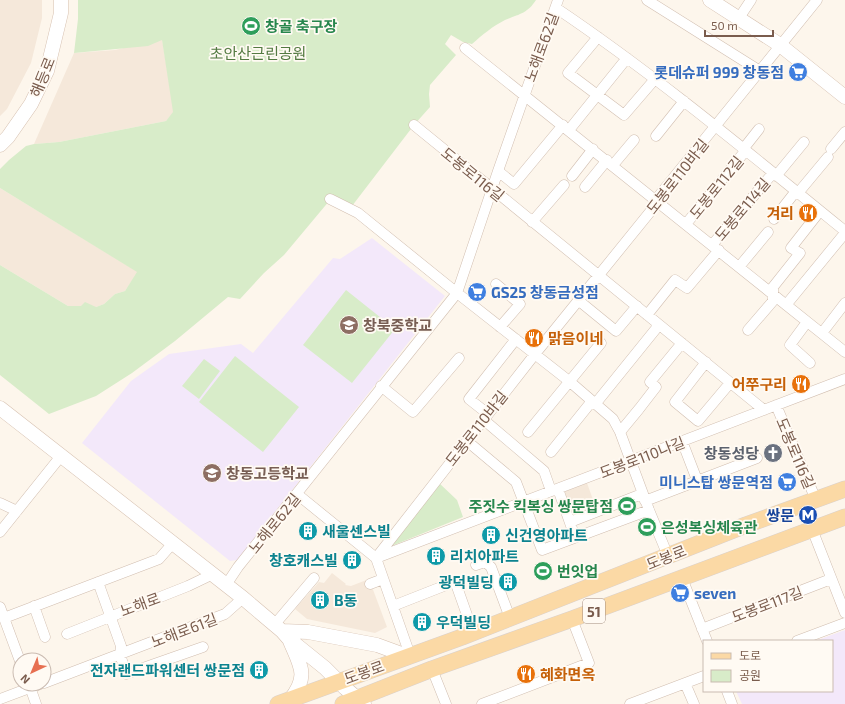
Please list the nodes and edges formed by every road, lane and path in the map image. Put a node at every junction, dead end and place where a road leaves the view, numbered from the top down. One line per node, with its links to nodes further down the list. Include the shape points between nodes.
1 (61, 0): 26 (main road, 해등로, via 47,71 31,104)
2 (647, 0): 12 (street)
3 (710, 0): 7 (main road)
4 (751, 0): 7 (street)
5 (817, 0): 9 (street, 도봉로110바길)
6 (557, 4): 8 (street, 도봉로112길); 15 (street, 노해로62길)
7 (739, 18): 9 (main road)
8 (598, 37): 11 (street, 도봉로112길); 14 (street, via 568,73)
9 (780, 46): 12 (street, 도봉로110바길); 16 (main road)
10 (465, 48): 15 (street, 노해로62길)
11 (627, 58): 13 (street, 도봉로112길); 14 (street)
12 (760, 71): 19 (street, 도봉로110바길)
13 (656, 79): 14 (street, via 624,115); 17 (street, 도봉로112길)
14 (598, 94): 20 (street)
15 (524, 95): 20 (street, 도봉로114길); 30 (street, 노해로62길)
16 (845, 97)
17 (684, 101): 19 (street, 도봉로112길); 23 (street)
18 (414, 125): 35 (street, 도봉로116길)
19 (716, 126): 28 (street, 도봉로112길); 38 (street, 도봉로110바길)
20 (566, 127): 27 (street, 도봉로114길); 30 (street, via 514,184)
21 (759, 129): 28 (street, 도봉로112길)
22 (845, 132): 36 (street)
23 (656, 136)
24 (634, 140): 29 (street)
25 (804, 142): 31 (street)
26 (0, 145)
27 (592, 149): 29 (street, 도봉로114길); 32 (street)
28 (745, 149): 31 (street, 도봉로112길); 42 (street, 도봉로112길)
29 (610, 163): 34 (street); 38 (street, 도봉로114길)
30 (498, 171): 35 (street, 노해로62길)
31 (774, 174): 36 (street, 도봉로112길); 45 (street, 도봉로114길)
32 (572, 176)
33 (564, 185): 41 (street)
34 (585, 187)
35 (492, 190): 41 (street, 도봉로116길); 49 (street, 노해로62길)
36 (797, 192): 39 (street, 도봉로112길); 40 (street)
37 (330, 200): 49 (street, via 358,213)
38 (657, 200): 42 (street, 도봉로114길); 47 (street, 도봉로110바길)
39 (820, 211): 44 (street, 도봉로112길); 50 (street, via 791,248 800,253 772,287)
40 (774, 219)
41 (532, 222): 47 (street, 도봉로116길)
42 (686, 224): 45 (street, 도봉로114길)
43 (768, 232): 46 (street)
44 (845, 232): 53 (street)
45 (715, 247): 46 (street, 도봉로114길); 55 (street, 도봉로114길, via 687,288 675,280)
46 (739, 267): 50 (street, 도봉로114길)
47 (598, 275): 51 (street, 도봉로110바길); 54 (street, 도봉로116길)
48 (496, 284): 58 (street, via 520,304)
49 (457, 293): 58 (street); 72 (street, 노해로62길)
50 (773, 294): 53 (street, 도봉로114길); 59 (street, via 773,301)
51 (578, 300): 54 (street, via 616,331); 65 (street, 도봉로110바길)
52 (845, 303): 60 (street)
53 (786, 305): 56 (street, 도봉로114길)
54 (636, 306): 55 (street, 도봉로116길)
55 (647, 315): 57 (street, 도봉로116길)
56 (807, 322): 60 (street, 도봉로114길); 68 (street, via 790,345)
57 (659, 325): 62 (street, 도봉로116길); 73 (street)
58 (500, 327): 61 (street)
59 (748, 330)
60 (822, 333): 64 (street, 도봉로114길)
61 (516, 339): 65 (street); 77 (street, via 469,399)
62 (682, 342): 67 (street, 도봉로116길); 79 (street, via 650,382 656,387)
63 (600, 343): 70 (street)
64 (845, 352)
65 (535, 354): 70 (street); 77 (street, 도봉로110바길)
66 (459, 358): 72 (street, via 413,412)
67 (706, 362): 71 (street, 도봉로116길); 71 (street, 도봉로110나길, via 675,402 698,421)
68 (810, 363)
69 (845, 379): 74 (street, 도봉로110나길)
70 (569, 381): 73 (street); 78 (street)
71 (730, 383): 76 (street, 도봉로116길)
72 (382, 386): 89 (street, 노해로62길)
73 (594, 402): 79 (street, via 613,419); 82 (street)
74 (776, 405): 76 (street, 도봉로110나길); 90 (street, 도봉로116길)
75 (0, 408): 83 (main road)
76 (764, 410): 81 (street, 도봉로110나길)
77 (486, 417): 80 (street, 도봉로110바길); 88 (street, via 544,471)
78 (528, 432)
79 (620, 432): 85 (street)
80 (467, 441): 91 (street, via 516,482); 102 (street, 도봉로110바길)
81 (682, 441): 85 (street, 도봉로110나길); 86 (street)
82 (551, 452)
83 (61, 456): 94 (street); 100 (main road)
84 (757, 458): 86 (street)
85 (630, 462): 88 (street, 도봉로110나길); 92 (street)
86 (698, 480): 92 (street)
87 (845, 489): 90 (main road, 도봉로 / 51)
88 (554, 490): 91 (street, 도봉로110나길); 96 (street)
89 (297, 494): 102 (street); 111 (street, 노해로62길)
90 (816, 500): 101 (main road, 도봉로 / 51)
91 (524, 502): 99 (street, via 542,550); 102 (street, 도봉로110나길)
92 (645, 502): 96 (street); 99 (street); 101 (street)
93 (0, 504): 94 (street)
94 (17, 511): 98 (street)
95 (845, 517): 97 (main road, 도봉로 / 51)
96 (570, 522): 99 (street)
97 (812, 529): 106 (main road, 도봉로 / 51); 108 (street)
98 (0, 532)
99 (576, 537)
100 (173, 543): 104 (main road); 109 (street, via 159,559)
101 (668, 556): 119 (main road, 도봉로 / 51)
102 (376, 558): 107 (street)
103 (476, 565): 119 (street, via 485,562 491,566)
104 (213, 574): 111 (main road); 117 (street, 노해로)
105 (314, 578): 123 (street)
106 (682, 578): 120 (main road, 도봉로 / 51); 122 (street)
107 (383, 579): 110 (street); 114 (street)
108 (832, 579): 116 (street); 122 (street, 도봉로117길)
109 (98, 582): 113 (street); 117 (street, 노해로61길)
110 (370, 584)
111 (226, 585): 112 (main road)
112 (243, 598): 123 (main road); 131 (street, 노해로61길, via 225,614)
113 (34, 606): 118 (street); 126 (street)
114 (393, 606): 124 (street, via 453,582 456,584); 132 (street)
115 (0, 607): 118 (street)
116 (845, 613)
117 (110, 616): 125 (street, 노해로); 131 (street, 노해로61길, via 121,646)
118 (4, 618): 130 (street)
119 (510, 618): 124 (main road, 도봉로 / 51)
120 (572, 619): 133 (main road, 도봉로 / 51); 147 (street, via 589,663)
121 (845, 623): 128 (street)
122 (702, 629): 127 (street)
123 (282, 631): 132 (main road, via 308,632 377,646); 136 (main road); 143 (main road, via 299,663 301,679 297,690)
124 (473, 632): 132 (main road, 도봉로 / 51)
125 (67, 634)
126 (45, 637)
127 (707, 640)
128 (800, 640)
129 (203, 647): 131 (street, 노해로61길, via 126,674)
130 (17, 652)
131 (120, 654): 135 (street, 노해로61길)
132 (409, 656): 136 (main road, 도봉로 / 51)
133 (432, 669): 142 (main road, 도봉로 / 51); 146 (street)
134 (703, 676): 137 (street)
135 (52, 679)
136 (338, 682): 142 (main road); 143 (main road, 도봉로 / 51)
137 (685, 683): 148 (street); 149 (street)
138 (16, 692): 141 (street)
139 (34, 692): 144 (street)
140 (727, 692): 150 (street)
141 (0, 699)
142 (361, 701): 145 (main road, 도봉로 / 51)
143 (284, 702)
144 (36, 704)
145 (343, 704)
146 (446, 704)
147 (482, 704)
148 (630, 704)
149 (694, 704)
150 (732, 704)

